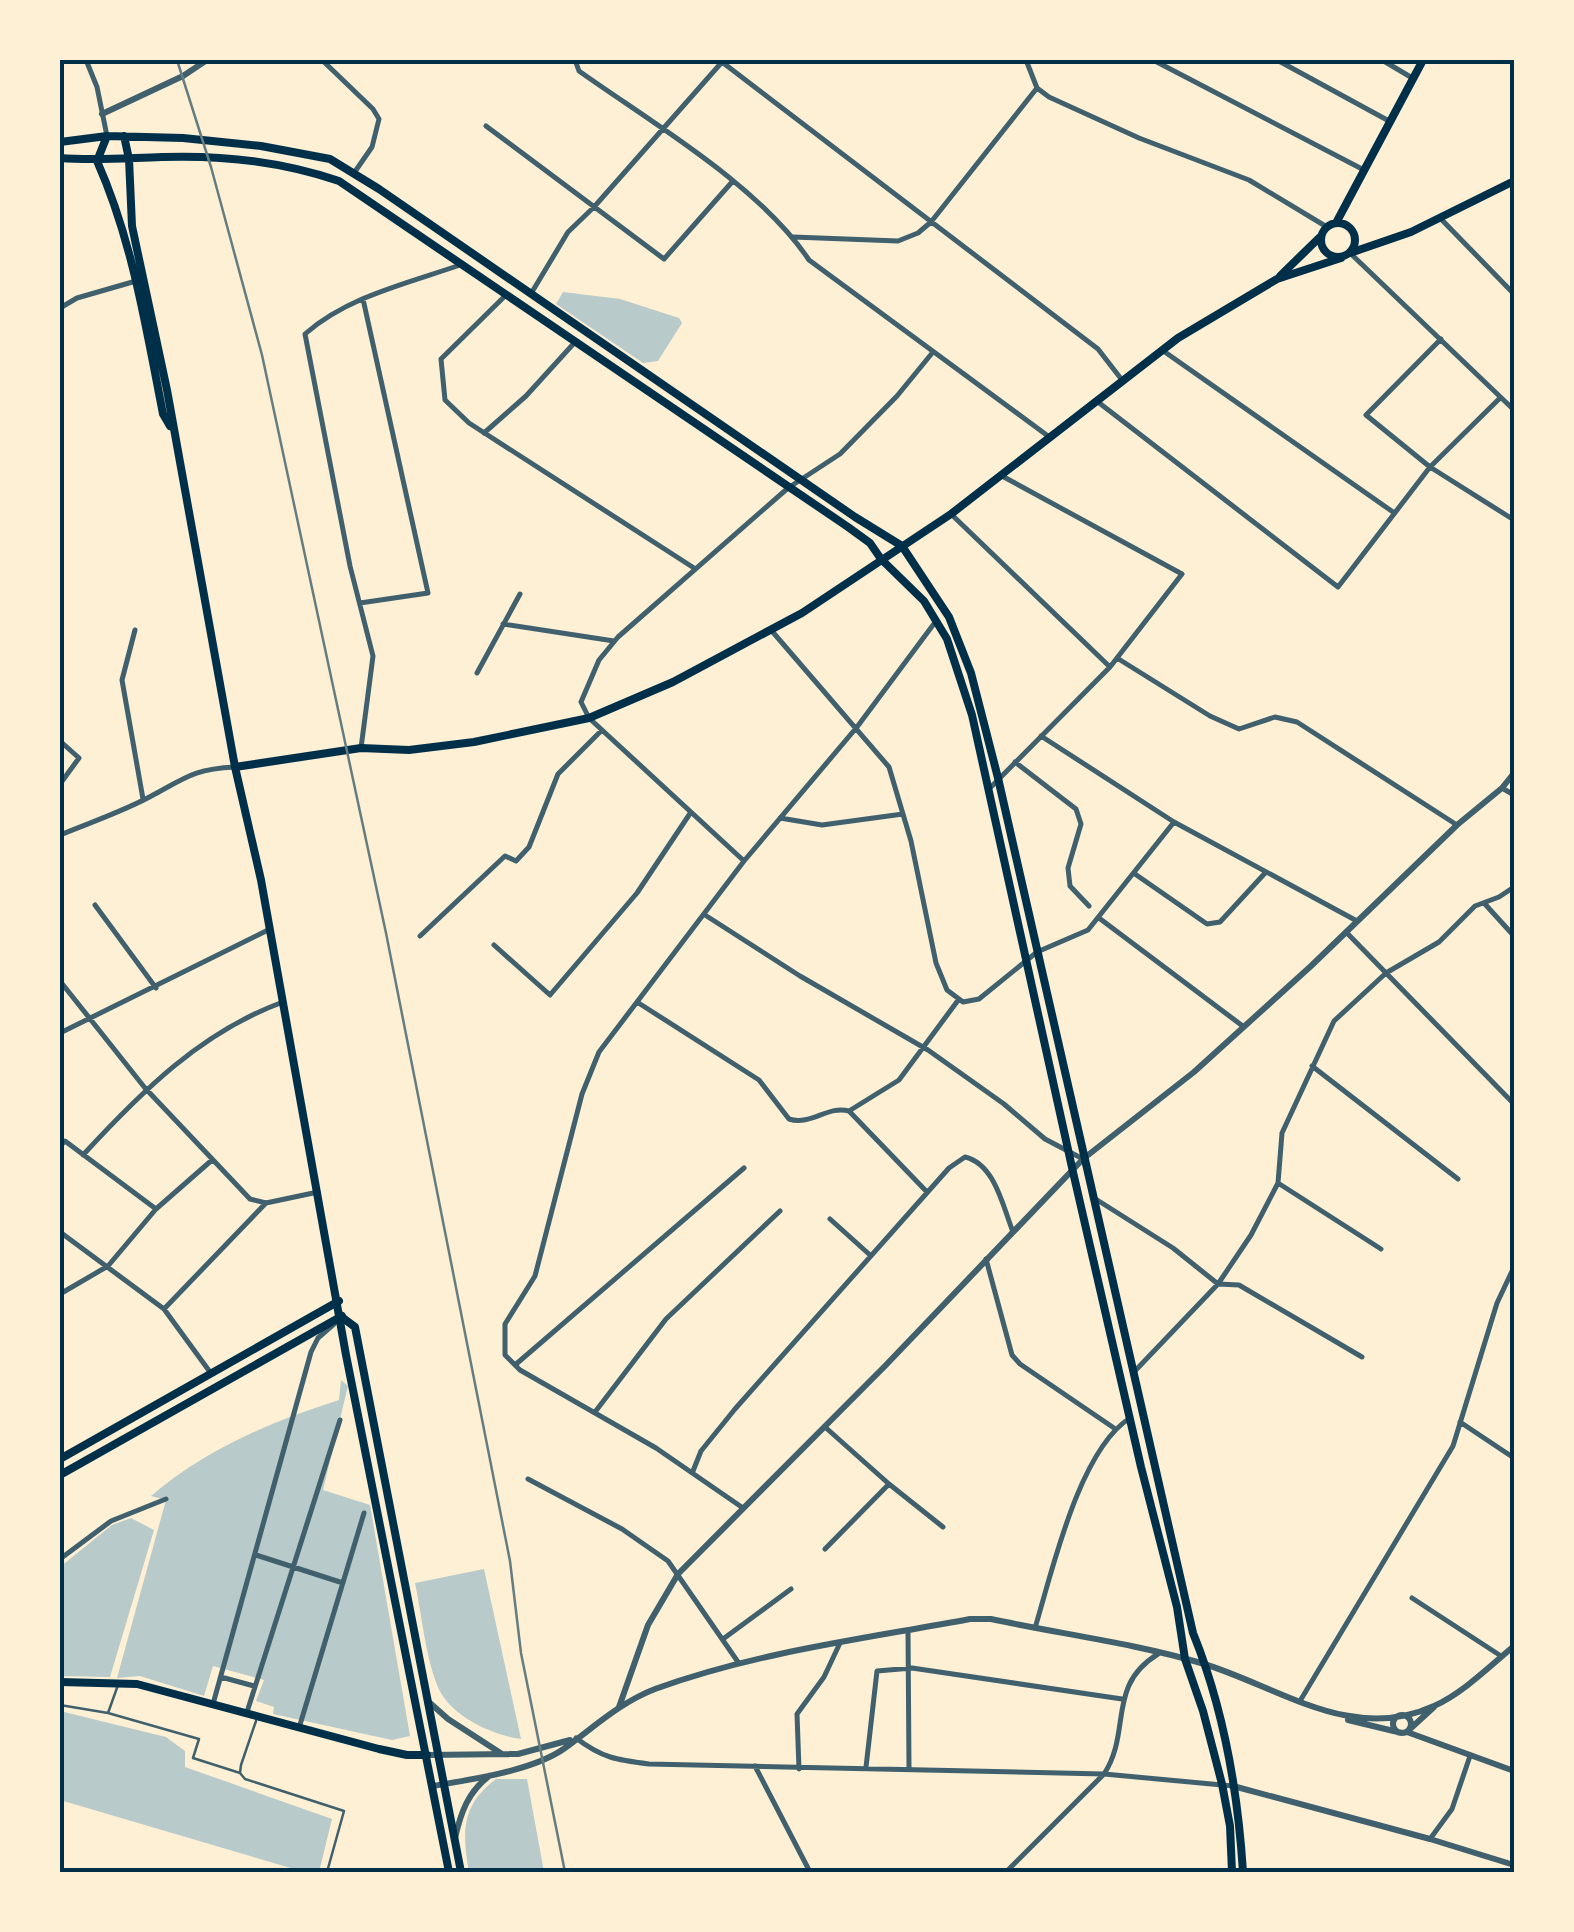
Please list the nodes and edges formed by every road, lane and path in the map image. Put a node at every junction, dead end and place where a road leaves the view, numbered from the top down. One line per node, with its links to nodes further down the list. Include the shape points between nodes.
1 (86, 60): 12 (street)
2 (208, 60): 12 (street)
3 (322, 60): 23 (street, via 379,120 372,147)
4 (575, 60): 15 (street, via 579,71)
5 (1026, 60): 11 (street)
6 (1154, 60): 22 (street)
7 (1277, 60): 13 (street)
8 (1382, 60): 10 (street)
9 (1424, 60): 10 (main road)
10 (1414, 79): 13 (main road)
11 (1037, 88): 28 (street); 29 (street, via 1139,138 1250,180)
12 (102, 114): 16 (street)
13 (1392, 122): 22 (main road)
14 (486, 126): 26 (street)
15 (662, 130): 25 (street); 26 (street); 28 (street, via 722,62)
16 (107, 136): 17 (main road); 18 (main road); 21 (main road)
17 (124, 136): 20 (main road); 23 (main road, via 261,146 330,159)
18 (60, 142)
19 (60, 158): 21 (main road)
20 (129, 159): 21 (main road); 32 (main road, via 192,157 300,168 340,181); 49 (main road, via 132,226)
21 (97, 161): 34 (main road, via 118,207)
22 (1364, 170): 29 (main road)
23 (354, 173): 36 (main road)
24 (1514, 181): 27 (main road)
25 (732, 182): 26 (street, via 664,260); 30 (street)
26 (594, 207): 36 (street, via 568,232)
27 (1441, 219): 31 (main road); 37 (street)
28 (932, 222): 30 (street, via 898,240); 44 (street, via 1098,349)
29 (1328, 229): 31 (main road, via 1322,246 1327,254); 31 (main road, via 1346,224 1355,235); 33 (main road)
30 (793, 237): 43 (street, via 809,260)
31 (1346, 256): 33 (main road); 40 (street)
32 (462, 264): 35 (main road); 38 (street)
33 (1277, 279): 42 (main road)
34 (137, 280): 39 (street); 49 (main road, via 164,414)
35 (507, 294): 41 (main road); 48 (street, via 441,359 445,400)
36 (531, 294): 53 (main road)
37 (1514, 294)
38 (363, 300): 62 (street, via 305,334); 62 (street, via 428,593)
39 (60, 308)
40 (1441, 339): 45 (street); 51 (street, via 1366,415)
41 (576, 342): 48 (street); 54 (main road)
42 (1162, 350): 44 (main road); 55 (street)
43 (933, 352): 50 (street); 53 (street, via 840,454)
44 (1122, 380): 46 (main road)
45 (1500, 398): 47 (street); 51 (street)
46 (1096, 400): 50 (main road); 55 (street, via 1338,586)
47 (1514, 410)
48 (484, 433): 60 (street)
49 (174, 434): 78 (main road)
50 (1048, 436): 52 (main road)
51 (1430, 467): 55 (street); 57 (street)
52 (999, 475): 56 (main road); 68 (street, via 1182,574)
53 (800, 480): 54 (street); 58 (main road)
54 (788, 488): 59 (main road, via 870,544); 60 (street)
55 (1392, 512)
56 (951, 514): 58 (main road); 69 (street)
57 (1514, 520)
58 (902, 546): 59 (main road); 80 (main road, via 948,617 971,673)
59 (882, 560): 63 (main road); 66 (main road)
60 (694, 568): 67 (street)
61 (520, 594): 64 (street)
62 (360, 603): 76 (street, via 373,656)
63 (936, 621): 72 (street); 83 (main road, via 972,716)
64 (503, 624): 67 (street); 70 (street)
65 (135, 630): 85 (street, via 122,680)
66 (771, 630): 71 (main road); 72 (street)
67 (614, 641): 71 (street, via 582,702)
68 (1116, 658): 69 (street); 90 (street, via 1239,728 1275,717 1297,722)
69 (1110, 667): 74 (street)
70 (477, 673)
71 (588, 718): 73 (street); 76 (main road, via 474,742)
72 (857, 727): 87 (street, via 889,766); 88 (street)
73 (602, 730): 86 (street); 104 (street, via 558,774 529,847 516,860 505,856)
74 (1040, 736): 77 (street); 89 (street)
75 (60, 742): 81 (street, via 79,758)
76 (361, 748): 78 (main road)
77 (1014, 762): 80 (street); 98 (street, via 1076,809 1081,824 1068,868 1070,886)
78 (236, 767): 85 (street, via 205,769); 102 (main road)
79 (1514, 773): 82 (street)
80 (998, 778): 83 (street); 107 (main road)
81 (60, 784)
82 (1502, 788): 84 (street); 90 (street)
83 (989, 790): 108 (main road)
84 (1514, 795)
85 (143, 799): 91 (street)
86 (691, 812): 92 (street); 106 (street, via 637,893 550,994)
87 (903, 814): 88 (street, via 822,826); 112 (street, via 936,963)
88 (780, 818): 92 (street)
89 (1174, 822): 93 (street); 94 (street)
90 (1457, 825): 101 (street)
91 (60, 835)
92 (744, 861): 99 (street)
93 (1266, 872): 94 (street, via 1220,922 1207,924); 101 (street)
94 (1134, 874): 100 (street)
95 (1514, 887): 96 (street)
96 (1484, 902): 105 (street); 109 (street, via 1439,942)
97 (95, 905): 111 (street)
98 (1089, 906)
99 (705, 915): 114 (street); 118 (street)
100 (1099, 918): 107 (street, via 1088,930); 116 (street)
101 (1357, 922): 103 (street)
102 (270, 930): 111 (street); 113 (main road)
103 (1346, 932): 109 (street); 116 (street)
104 (420, 936)
105 (1514, 936)
106 (494, 945)
107 (1037, 952): 108 (street); 126 (main road)
108 (1026, 959): 112 (street, via 979,999); 124 (main road)
109 (1386, 974): 119 (street, via 1334,1021); 121 (street)
110 (60, 981): 115 (street)
111 (156, 988): 115 (street)
112 (958, 999): 118 (street)
113 (283, 1002): 120 (street, via 180,1059); 132 (main road)
114 (637, 1002): 122 (street, via 759,1080 789,1119 806,1122); 152 (street, via 599,1052 535,1276 504,1324 505,1355)
115 (91, 1019): 117 (street); 120 (street)
116 (1244, 1027): 126 (street)
117 (60, 1034)
118 (924, 1048): 122 (street, via 899,1080); 124 (street)
119 (1312, 1066): 130 (street); 131 (street, via 1282,1134)
120 (145, 1088): 125 (street); 127 (street)
121 (1514, 1104)
122 (849, 1111): 133 (street)
123 (60, 1146): 125 (street, via 65,1141)
124 (1068, 1152): 126 (street); 129 (main road)
125 (83, 1155): 136 (street)
126 (1083, 1159): 129 (street); 134 (main road)
127 (212, 1160): 135 (street, via 250,1199); 136 (street)
128 (744, 1168): 152 (street)
129 (1073, 1172): 140 (street); 156 (main road)
130 (1458, 1179)
131 (1278, 1183): 141 (street); 146 (street)
132 (318, 1192): 135 (street); 148 (main road)
133 (927, 1192): 140 (street, via 965,1156 975,1159 992,1178); 142 (street)
134 (1092, 1196): 146 (street); 154 (main road)
135 (266, 1203): 149 (street)
136 (156, 1209): 144 (street)
137 (780, 1211): 155 (street, via 666,1318)
138 (830, 1219): 142 (street)
139 (60, 1232): 144 (street)
140 (1013, 1232): 143 (street)
141 (1381, 1249)
142 (870, 1255): 163 (street, via 734,1410)
143 (986, 1259): 159 (street); 160 (street, via 1012,1355)
144 (108, 1266): 147 (street); 149 (street)
145 (1514, 1267): 158 (street)
146 (1218, 1284): 151 (street, via 1239,1285); 154 (street)
147 (60, 1294)
148 (339, 1300): 150 (main road); 153 (main road)
149 (164, 1309): 153 (street)
150 (342, 1316): 164 (main road); 172 (street, via 311,1352); 195 (main road, via 355,1327); 210 (main road)
151 (1362, 1357)
152 (515, 1365): 155 (street)
153 (210, 1372): 162 (main road)
154 (1134, 1374): 188 (main road)
155 (595, 1412): 163 (street)
156 (1130, 1418): 160 (street); 186 (main road)
157 (340, 1420): 174 (street)
158 (1460, 1422): 161 (street); 196 (street, via 1453,1446)
159 (824, 1427): 166 (street); 168 (street)
160 (1114, 1428): 179 (street, via 1071,1506)
161 (1514, 1458)
162 (60, 1459)
163 (692, 1471): 168 (street)
164 (60, 1475)
165 (528, 1479): 175 (street, via 622,1529)
166 (889, 1484): 170 (street); 171 (street)
167 (166, 1500): 173 (street, via 111,1522)
168 (743, 1508): 175 (street)
169 (364, 1513): 176 (street)
170 (944, 1527)
171 (825, 1549)
172 (256, 1555): 174 (street); 190 (street)
173 (60, 1560)
174 (294, 1566): 176 (street); 193 (street)
175 (678, 1574): 181 (street); 200 (street, via 648,1625)
176 (343, 1582): 206 (street)
177 (791, 1589): 181 (street)
178 (1412, 1598): 185 (street)
179 (1035, 1628): 180 (street, via 980,1619); 184 (street)
180 (908, 1631): 182 (street); 189 (street)
181 (723, 1639): 187 (street)
182 (840, 1643): 187 (street); 216 (street, via 797,1714)
183 (1514, 1646): 185 (street)
184 (1158, 1654): 186 (street); 194 (street, via 1136,1670)
185 (1502, 1656): 199 (street)
186 (1185, 1659): 188 (street); 222 (main road)
187 (738, 1662): 200 (street)
188 (1206, 1665): 196 (street); 224 (main road)
189 (907, 1668): 194 (street); 214 (street, via 877,1671); 215 (street)
190 (220, 1677): 193 (street); 197 (street)
191 (60, 1682): 192 (main road)
192 (119, 1683): 197 (main road); 202 (lane)
193 (254, 1686): 201 (street)
194 (1122, 1699): 219 (street, via 1114,1760)
195 (430, 1702): 211 (street); 212 (main road)
196 (1300, 1702): 204 (street)
197 (213, 1704): 201 (main road)
198 (60, 1706): 202 (lane)
199 (1435, 1706): 205 (street); 207 (street)
200 (620, 1707): 208 (street)
201 (247, 1712): 203 (main road)
202 (108, 1713): 218 (lane, via 199,1739 192,1758)
203 (259, 1716): 206 (main road); 218 (lane)
204 (1338, 1716): 205 (street); 207 (street)
205 (1400, 1716): 207 (street, via 1409,1718); 207 (street, via 1394,1729)
206 (299, 1728): 210 (main road, via 407,1755)
207 (1406, 1731): 209 (street)
208 (576, 1738): 211 (street); 213 (street, via 596,1754 619,1760); 220 (street, via 554,1754)
209 (1471, 1753): 217 (street); 225 (street, via 1452,1809)
210 (428, 1754): 212 (street); 223 (main road)
211 (502, 1755): 212 (street)
212 (440, 1756): 221 (main road)
213 (755, 1766): 216 (street); 231 (street)
214 (866, 1767): 215 (street); 216 (street)
215 (909, 1768): 219 (street)
216 (798, 1769)
217 (1514, 1771)
218 (240, 1773): 228 (lane, via 344,1811)
219 (1104, 1774): 222 (street); 232 (street)
220 (491, 1775): 221 (street); 226 (street, via 467,1800)
221 (445, 1784): 223 (street); 226 (main road)
222 (1222, 1784): 224 (street); 233 (main road)
223 (433, 1786): 229 (main road)
224 (1233, 1786): 225 (street); 234 (main road)
225 (1430, 1838): 227 (street)
226 (455, 1839): 230 (main road)
227 (1514, 1865)
228 (327, 1872)
229 (448, 1872)
230 (461, 1872)
231 (810, 1872)
232 (1006, 1872)
233 (1232, 1872)
234 (1244, 1872)

